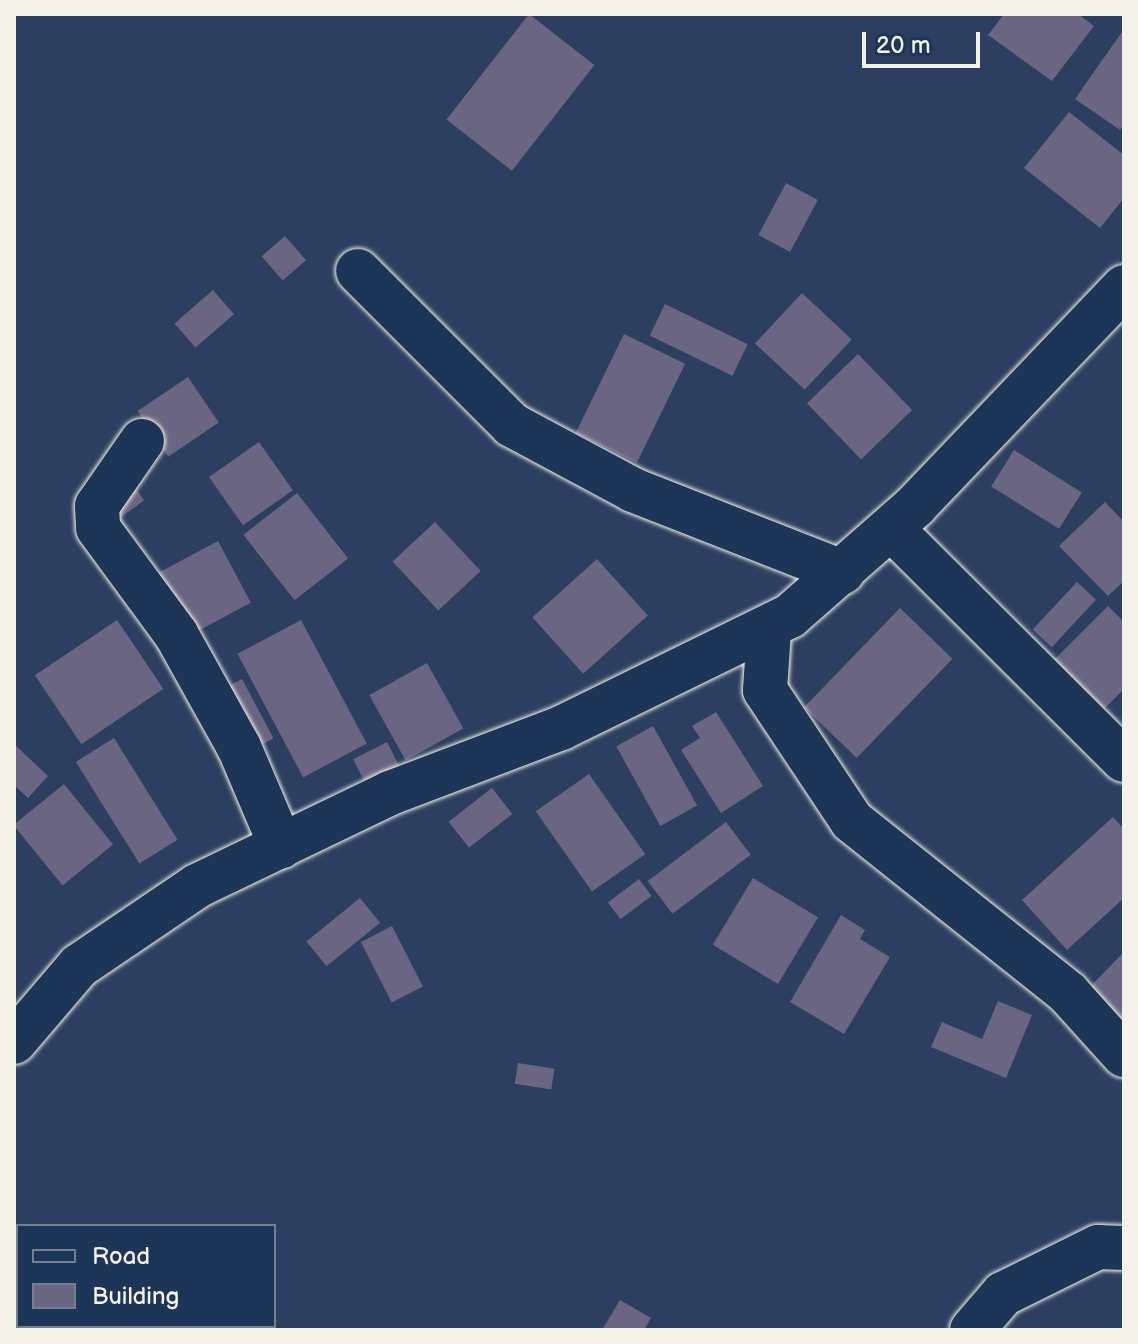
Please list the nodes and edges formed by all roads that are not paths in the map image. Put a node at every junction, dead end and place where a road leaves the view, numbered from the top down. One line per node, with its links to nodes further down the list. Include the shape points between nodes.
1 (358, 271): 4 (street, via 512,425 633,490)
2 (1124, 287): 4 (street)
3 (142, 441): 9 (street, via 97,506 98,528 176,634 239,747)
4 (878, 541): 5 (street); 8 (street)
5 (769, 631): 6 (street); 7 (street)
6 (707, 656): 7 (street); 9 (street, via 561,728 390,793)
7 (765, 690): 11 (street, via 852,821 1068,993)
8 (1124, 760)
9 (281, 846): 10 (street, via 133,924 79,966)
10 (14, 1042)
11 (1124, 1055)
12 (1124, 1248): 13 (street, via 1098,1247 1003,1294)
13 (972, 1330)

